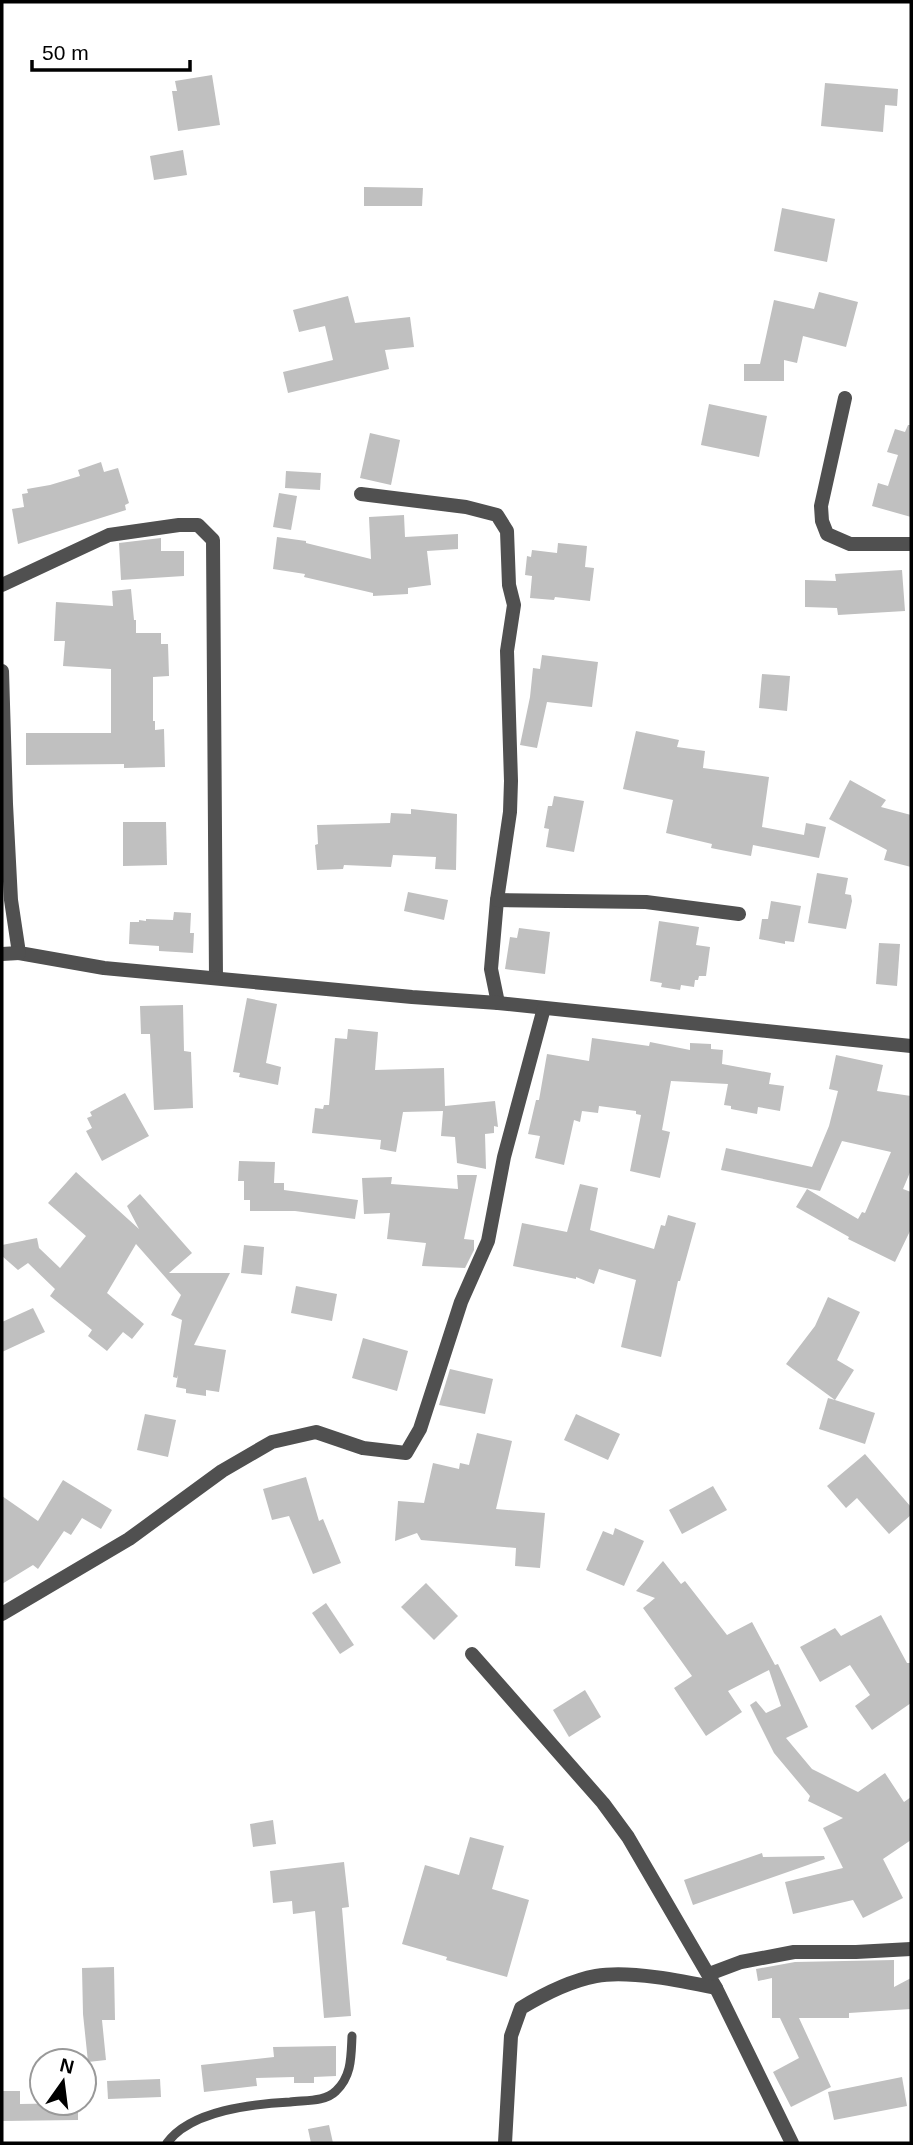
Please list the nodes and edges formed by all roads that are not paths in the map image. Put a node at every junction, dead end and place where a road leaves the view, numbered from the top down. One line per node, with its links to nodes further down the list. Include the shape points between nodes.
1 (845, 398): 3 (street, via 821,506 827,534 850,544)
2 (360, 494): 6 (street, via 466,507 497,515 507,531 514,605 507,651 511,781)
3 (911, 544)
4 (2, 585): 10 (street, via 109,535 198,525 213,540)
5 (2, 671): 8 (street, via 11,900)
6 (497, 900): 7 (street, via 646,902); 11 (street, via 491,969)
7 (739, 914)
8 (19, 953): 9 (street); 10 (street, via 104,968)
9 (2, 954)
10 (216, 978): 11 (street)
11 (498, 1003): 12 (street)
12 (544, 1008): 13 (street); 14 (street, via 504,1157 488,1241 461,1302 420,1429 406,1453 363,1448 316,1432 272,1442 222,1471 129,1539)
13 (911, 1046)
14 (2, 1614)
15 (472, 1654): 17 (street, via 603,1803)
16 (911, 1949): 17 (street, via 794,1952 741,1962)
17 (709, 1975): 18 (street)
18 (716, 1988): 21 (street, via 639,1976 597,1976 552,1989 520,2008 511,2036); 22 (street)
19 (352, 2036): 20 (lane, via 351,2065 336,2092 322,2099 256,2104 211,2114 177,2132)
20 (167, 2143)
21 (505, 2143)
22 (792, 2143)

